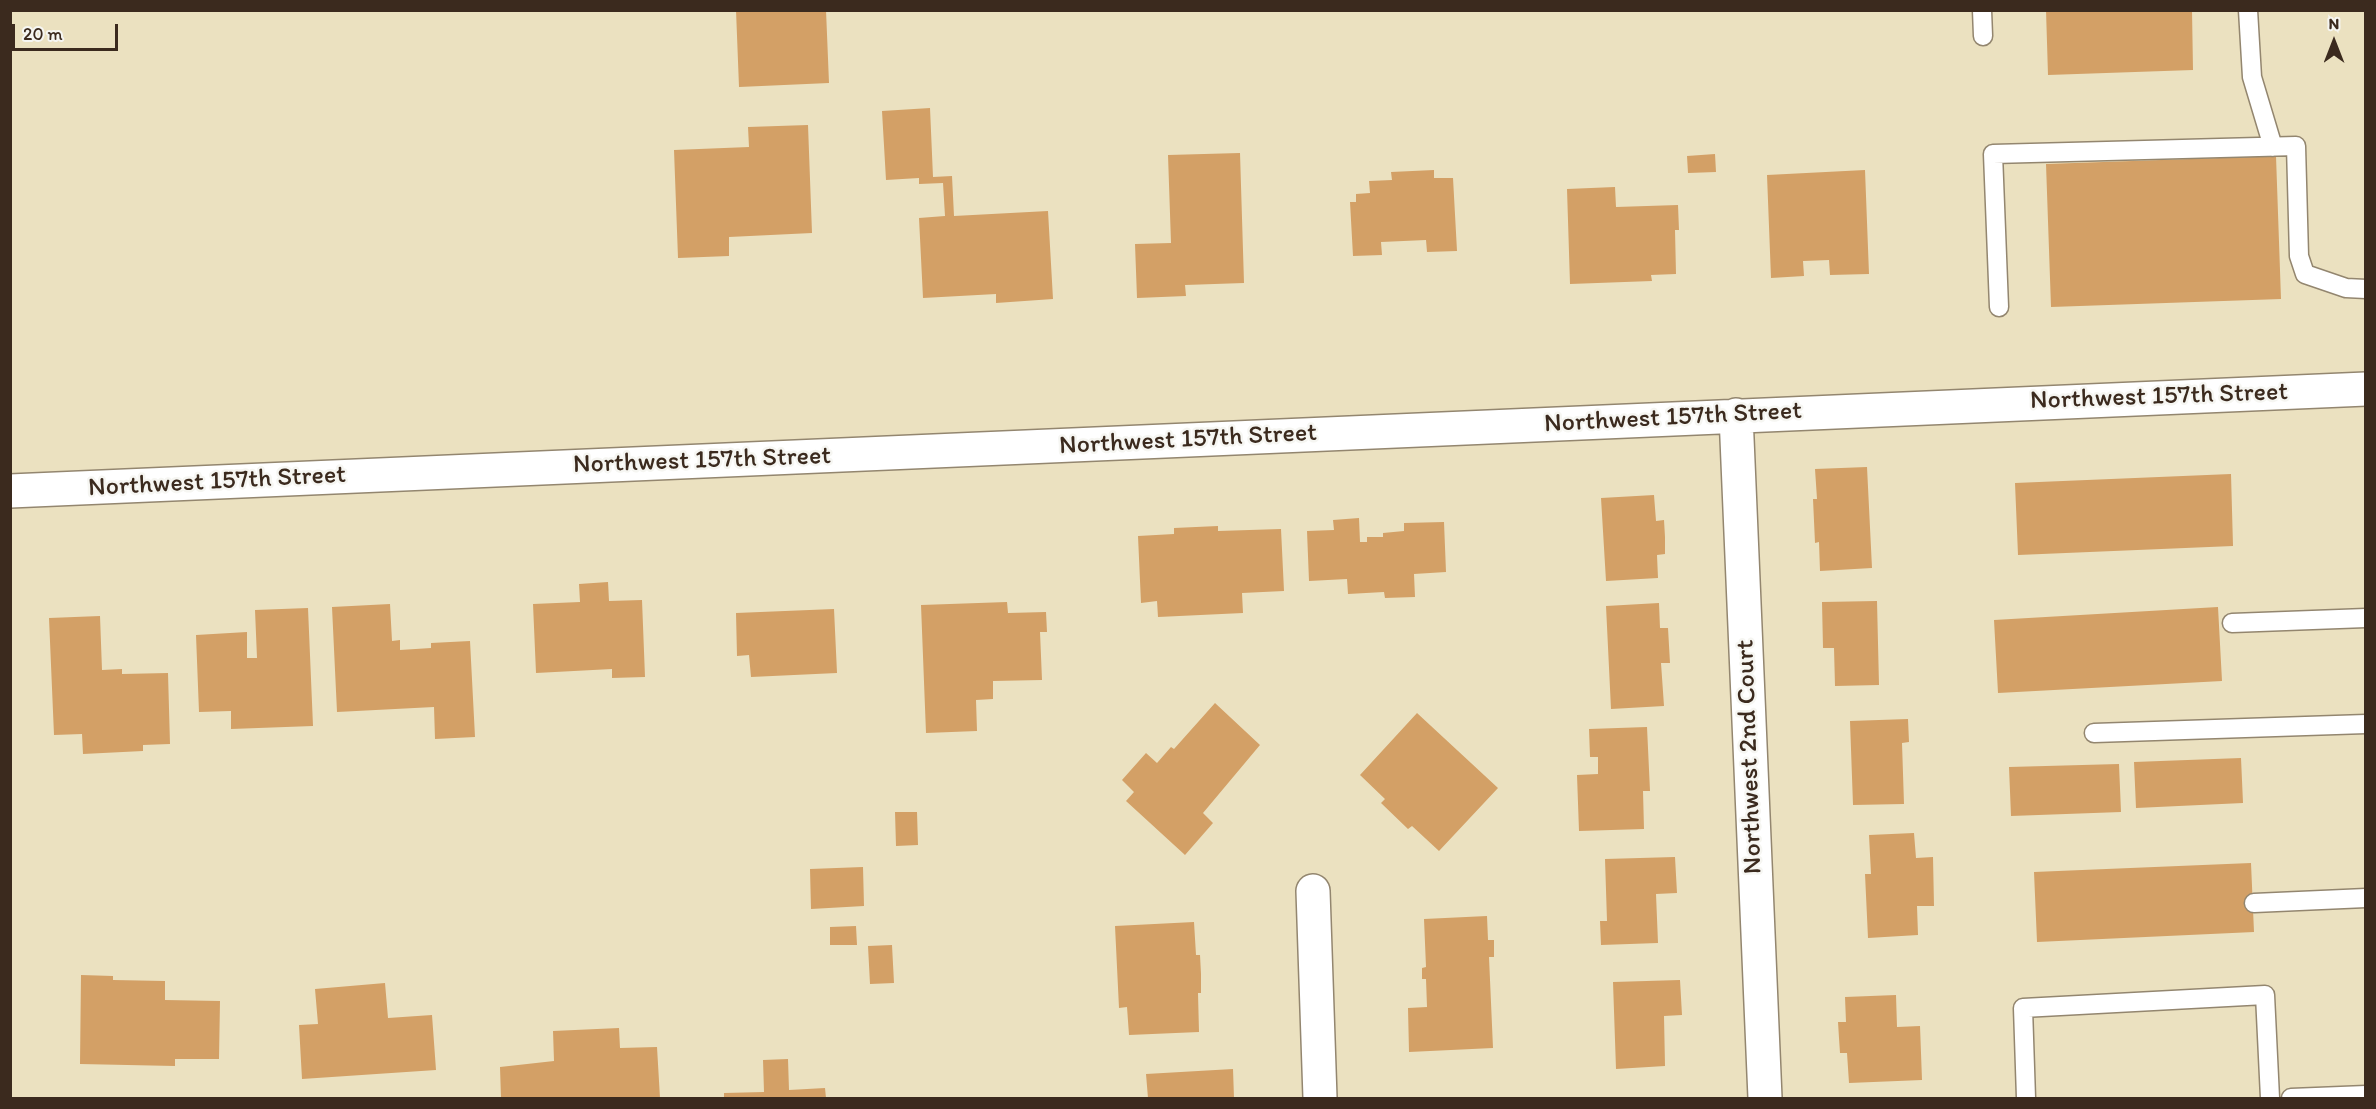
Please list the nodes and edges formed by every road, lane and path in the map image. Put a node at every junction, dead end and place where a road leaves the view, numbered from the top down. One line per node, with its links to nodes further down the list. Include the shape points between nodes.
1 (1982, 10): 3 (lane)
2 (2248, 10): 4 (lane, via 2252,77)
3 (1983, 36)
4 (2273, 147): 5 (lane, via 2296,146 2299,256 2305,274 2346,288); 6 (lane, via 1993,154)
5 (2366, 290)
6 (1999, 307)
7 (2366, 389): 8 (street, Northwest 157th Street)
8 (1737, 415): 9 (street, Northwest 157th Street); 19 (street, Northwest 2nd Court)
9 (10, 491)
10 (2366, 618): 11 (lane)
11 (2232, 623)
12 (2366, 724): 13 (lane)
13 (2094, 733)
14 (1314, 891): 18 (street)
15 (2366, 898): 16 (lane)
16 (2254, 903)
17 (2366, 1095): 22 (lane)
18 (1320, 1098)
19 (1764, 1098)
20 (2026, 1098): 21 (lane, via 2023,1008 2265,995)
21 (2270, 1098)
22 (2291, 1098)

